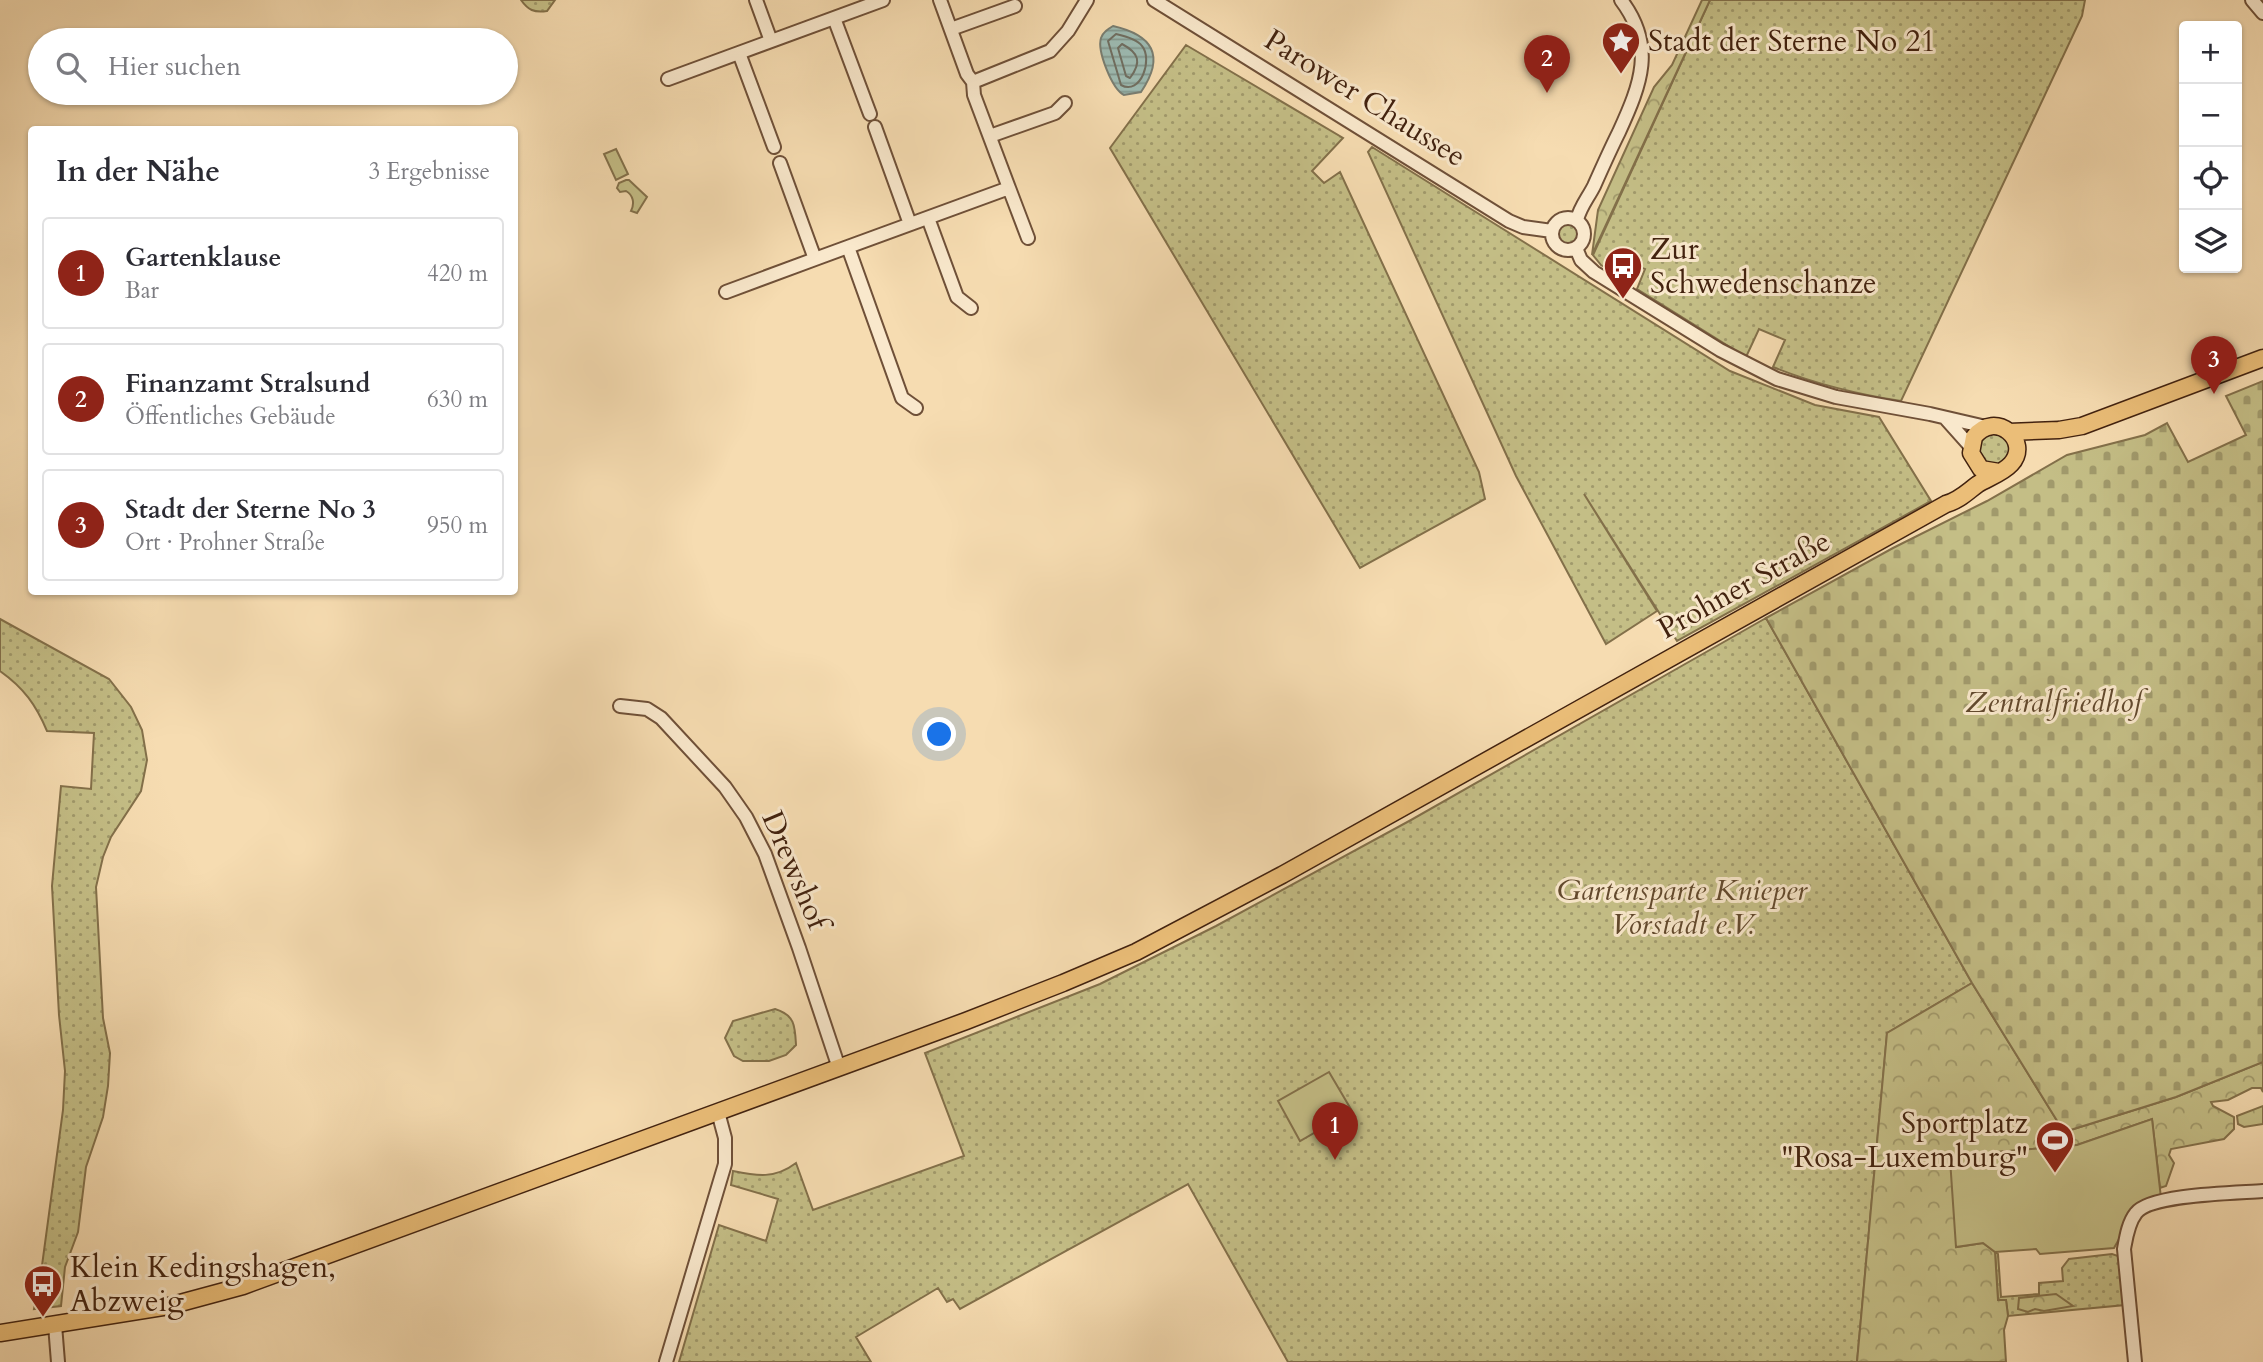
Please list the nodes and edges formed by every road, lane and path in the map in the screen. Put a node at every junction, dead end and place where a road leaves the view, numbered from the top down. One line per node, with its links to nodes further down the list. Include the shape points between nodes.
1 (756, 0): 13 (street)
2 (883, 0): 8 (street)
3 (940, 0): 12 (street)
4 (1087, 0): 16 (street, via 1050,51)
5 (1154, 0): 27 (street, Parower Chaussee, via 1510,221)
6 (1620, 0): 25 (street, via 1637,30 1641,76)
7 (2253, 0): 10 (street)
8 (850, 6): 11 (street)
9 (1015, 6): 12 (street)
10 (2263, 13)
11 (834, 18): 13 (street); 18 (street)
12 (950, 29): 16 (street)
13 (771, 41): 14 (street)
14 (739, 53): 15 (street); 21 (street)
15 (668, 79)
16 (973, 82): 20 (street)
17 (1065, 103): 20 (street, via 1055,113)
18 (870, 114)
19 (876, 127): 26 (street)
20 (990, 136): 23 (street)
21 (774, 147)
22 (780, 163): 31 (street)
23 (1009, 188): 24 (street); 28 (street)
24 (928, 218): 26 (street); 33 (street, via 957,297)
25 (1577, 220): 27 (street, via 1561,219); 30 (street, via 1584,234)
26 (911, 224): 29 (street)
27 (1552, 231): 30 (street, Parower Chaussee, via 1553,242 1561,249)
28 (1028, 238)
29 (848, 247): 31 (street); 35 (street, via 902,398)
30 (1576, 248): 36 (street, Parower Chaussee, via 1594,272 1760,371 1826,395)
31 (815, 259): 32 (street)
32 (726, 292)
33 (971, 308)
34 (2263, 358): 38 (main road, via 2082,426)
35 (916, 408)
36 (1942, 417): 37 (street, Parower Chaussee); 41 (street)
37 (1986, 427): 39 (main road, Parower Chaussee); 41 (main road, via 1974,437)
38 (2059, 430): 39 (main road); 40 (main road)
39 (2010, 432): 40 (main road)
40 (2017, 447): 42 (main road, via 2012,463)
41 (1972, 453): 42 (main road, via 1987,471); 43 (main road, Prohner Straße, via 1971,472)
42 (1999, 472): 43 (main road, Prohner Straße)
43 (1946, 504): 45 (main road, Prohner Straße, via 1136,952)
44 (620, 706): 45 (street, Drewshof, via 647,709 661,718 725,787 746,817 774,878)
45 (839, 1068): 46 (main road, Prohner Straße)
46 (718, 1112): 48 (main road, Prohner Straße, via 243,1286 169,1306); 51 (street, via 725,1138 724,1164)
47 (2263, 1191): 52 (street, via 2156,1201 2136,1212 2124,1249)
48 (55, 1325): 49 (main road, Prohner Straße); 50 (street)
49 (0, 1333)
50 (58, 1362)
51 (666, 1362)
52 (2135, 1362)

